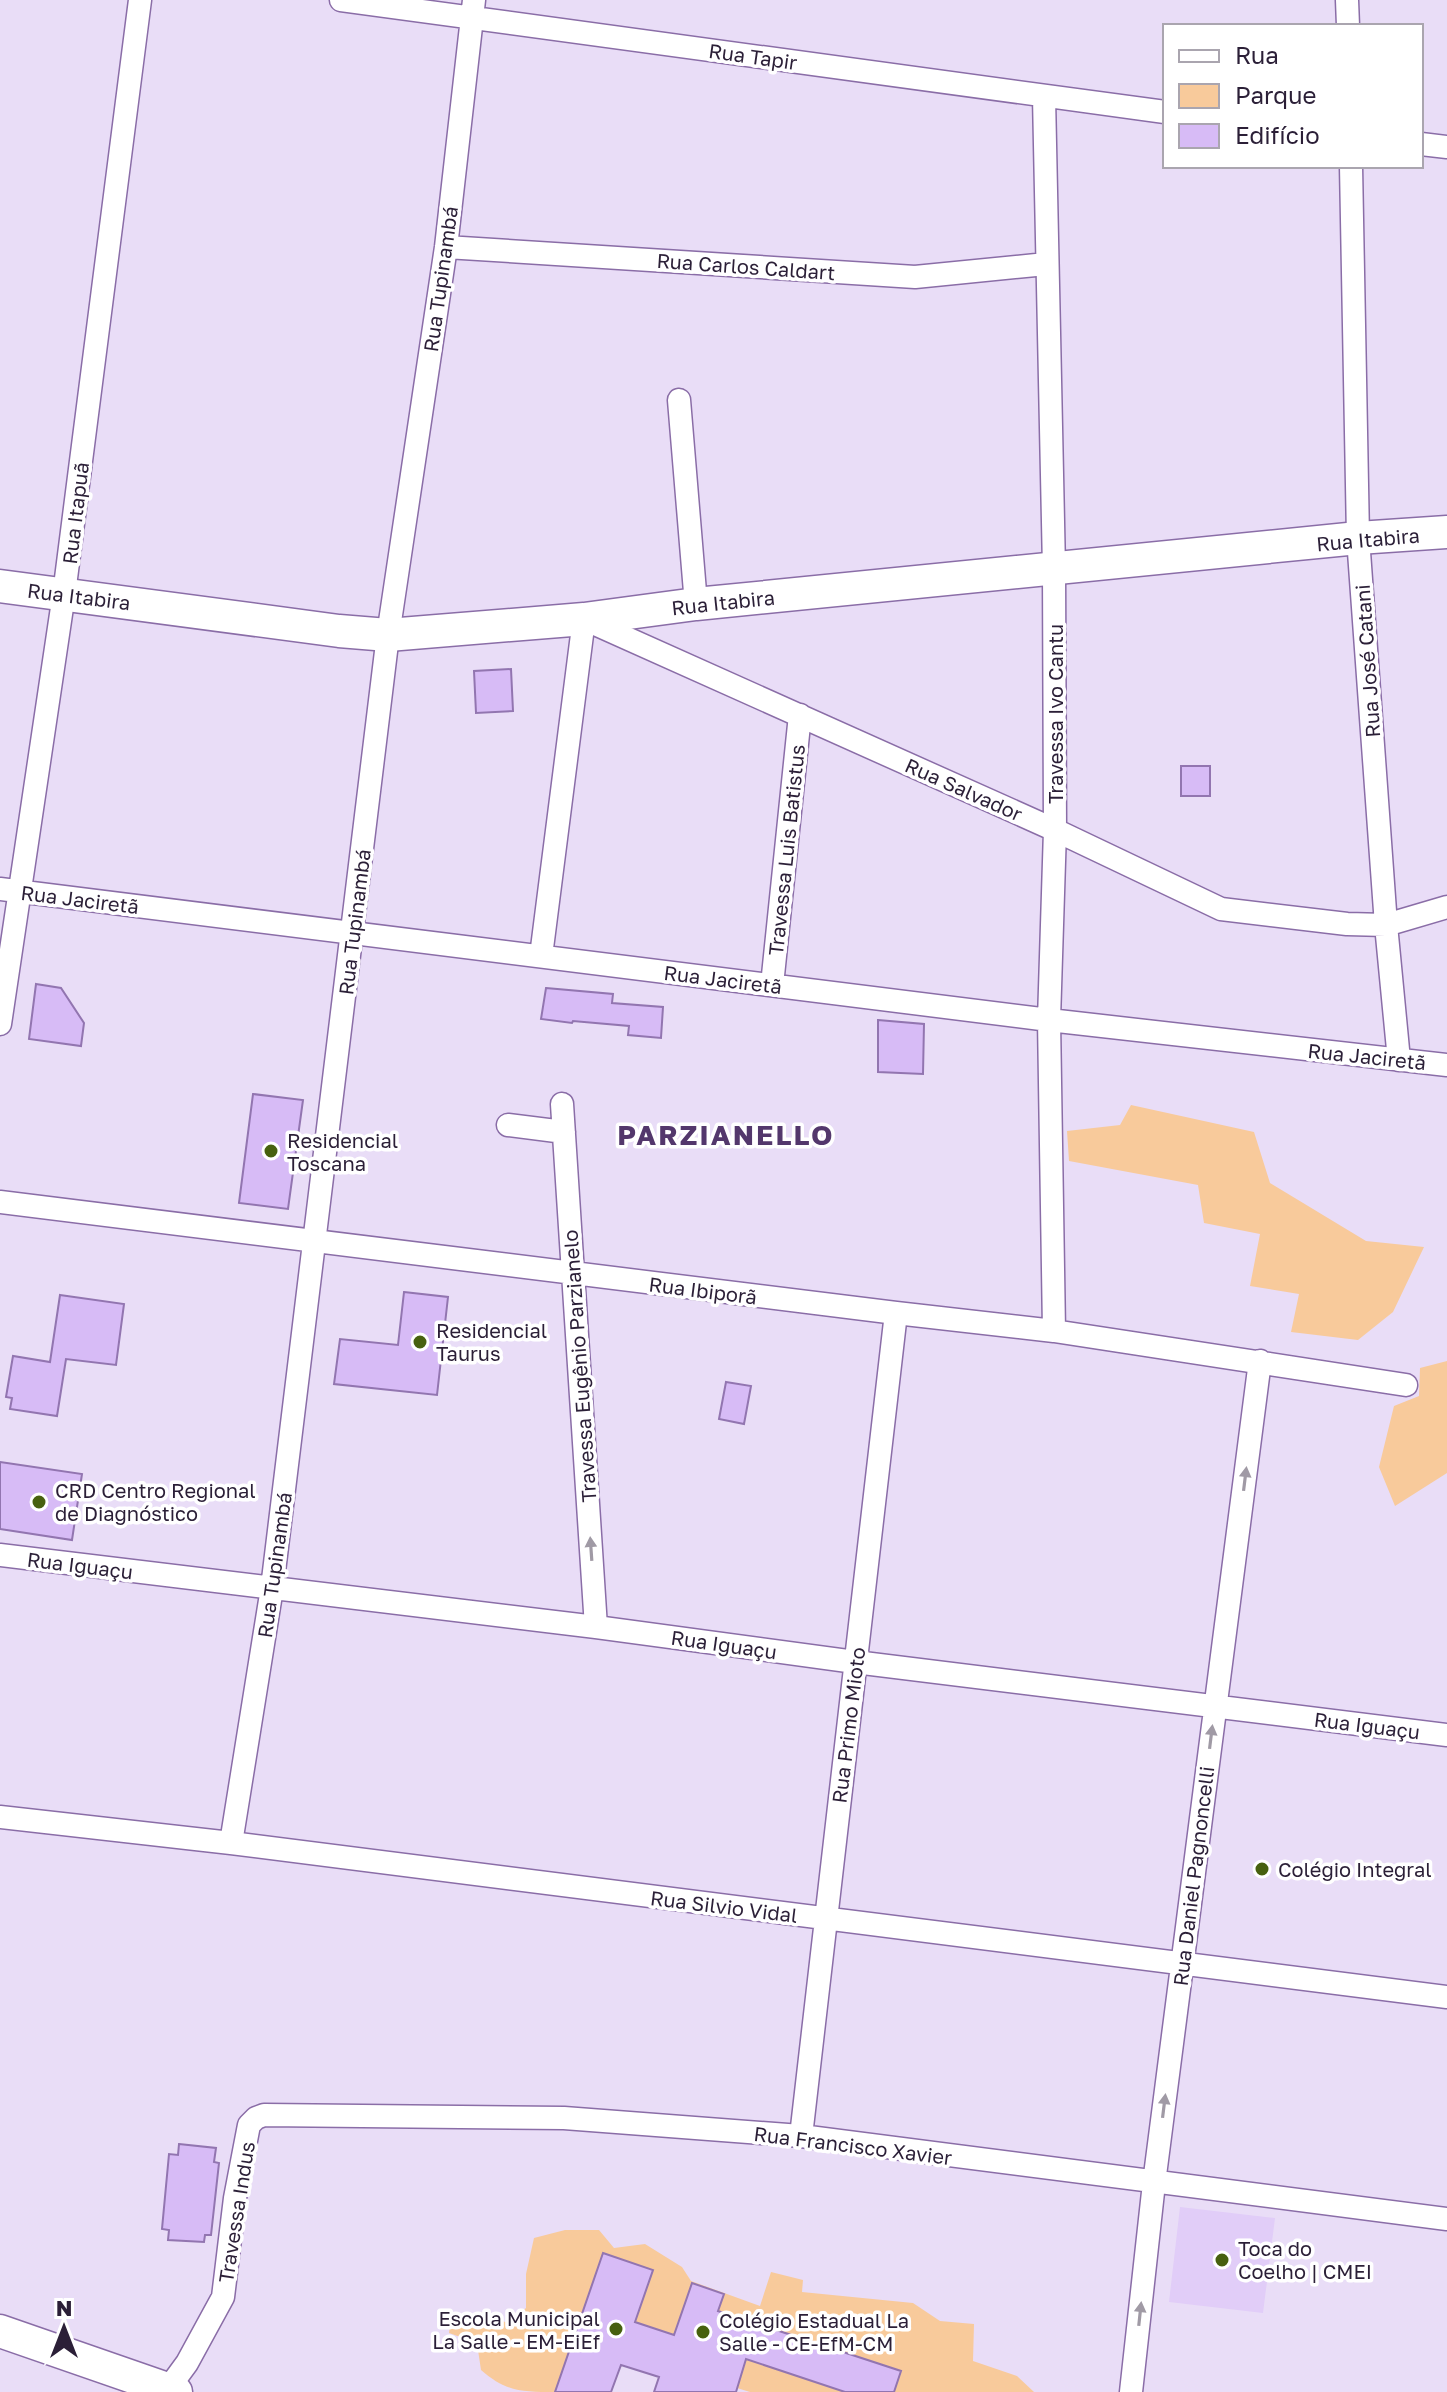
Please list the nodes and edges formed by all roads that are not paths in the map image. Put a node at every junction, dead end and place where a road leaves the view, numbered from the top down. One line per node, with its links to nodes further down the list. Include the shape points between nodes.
1 (140, 0): 18 (street, Rua Itapuã)
2 (341, 0): 4 (street, Rua Tapir)
3 (1347, 0): 5 (street)
4 (473, 8): 6 (street, Rua Tapir); 11 (street, Rua Tupinambá)
5 (1348, 24)
6 (1044, 97): 7 (street, Rua Tapir); 12 (street, Travessa Ivo Cantu)
7 (1163, 112)
8 (1423, 144): 9 (street)
9 (1447, 147)
10 (1351, 168): 15 (street, Rua José Catani)
11 (446, 247): 12 (street, Rua Carlos Caldart, via 915,277); 21 (street, Rua Tupinambá)
12 (1046, 264): 16 (street, Travessa Ivo Cantu)
13 (679, 400): 19 (street)
14 (1447, 532): 15 (street, Rua Itabira)
15 (1358, 538): 16 (street, Rua Itabira); 26 (street, Rua José Catani)
16 (1054, 569): 19 (street, Rua Itabira); 23 (street, Travessa Ivo Cantu)
17 (0, 586): 18 (street, Rua Itabira)
18 (64, 594): 21 (street, Rua Itabira); 24 (street, Rua Itapuã)
19 (696, 604): 20 (street, Rua Itabira)
20 (584, 619): 21 (street, Rua Itabira); 22 (street, Rua Salvador); 28 (street)
21 (388, 635): 27 (street, Rua Tupinambá)
22 (800, 715): 23 (street, Rua Salvador); 29 (street, Travessa Luis Batistus)
23 (1055, 830): 26 (street, Rua Salvador, via 1221,909); 30 (street, Travessa Ivo Cantu)
24 (9, 890): 27 (street, Rua Jaciretã); 31 (street, Rua Itapuã)
25 (1447, 907): 26 (street, Rua Salvador)
26 (1386, 925): 32 (street, Rua José Catani)
27 (353, 932): 28 (street, Rua Jaciretã); 38 (street, Rua Tupinambá)
28 (541, 956): 29 (street, Rua Jaciretã)
29 (772, 985): 30 (street, Rua Jaciretã)
30 (1049, 1020): 32 (street, Rua Jaciretã); 41 (street, Travessa Ivo Cantu)
31 (0, 1024)
32 (1399, 1060): 33 (street, Rua Jaciretã)
33 (1447, 1065)
34 (562, 1104): 36 (street, Travessa Eugênio Parzianelo)
35 (508, 1125): 36 (street)
36 (564, 1132): 39 (street, Travessa Eugênio Parzianelo)
37 (0, 1202): 38 (street, Rua Ibiporã)
38 (315, 1241): 39 (street, Rua Ibiporã); 45 (street, Rua Tupinambá)
39 (573, 1273): 40 (street, Rua Ibiporã); 46 (street, Travessa Eugênio Parzianelo, one-way to 39)
40 (896, 1313): 41 (street, Rua Ibiporã); 47 (street, Rua Primo Mioto)
41 (1054, 1331): 42 (street, Rua Ibiporã)
42 (1260, 1361): 43 (street, Rua Ibiporã); 48 (street, Rua Daniel Pagnoncelli, one-way to 42)
43 (1406, 1385)
44 (0, 1555): 45 (street, Rua Iguaçu)
45 (272, 1588): 46 (street, Rua Iguaçu); 51 (street, Rua Tupinambá)
46 (596, 1627): 47 (street, Rua Iguaçu)
47 (855, 1662): 48 (street, Rua Iguaçu); 52 (street, Rua Primo Mioto)
48 (1215, 1706): 49 (street, Rua Iguaçu); 53 (street, Rua Daniel Pagnoncelli, one-way to 48)
49 (1447, 1735)
50 (0, 1817): 51 (street, Rua Silvio Vidal)
51 (231, 1843): 52 (street, Rua Silvio Vidal)
52 (826, 1919): 53 (street, Rua Silvio Vidal); 56 (street, Rua Primo Mioto)
53 (1182, 1964): 54 (street, Rua Silvio Vidal); 57 (street, Rua Daniel Pagnoncelli, one-way to 53)
54 (1447, 1997)
55 (256, 2118): 56 (street, Rua Francisco Xavier, via 564,2118); 60 (street, Travessa Indus, via 249,2125 235,2198 223,2297)
56 (801, 2136): 57 (street, Rua Francisco Xavier)
57 (1154, 2183): 58 (street, Rua Francisco Xavier); 61 (street, Rua Daniel Pagnoncelli, one-way to 57)
58 (1447, 2219)
59 (0, 2331): 60 (street)
60 (172, 2391)
61 (1131, 2392)

